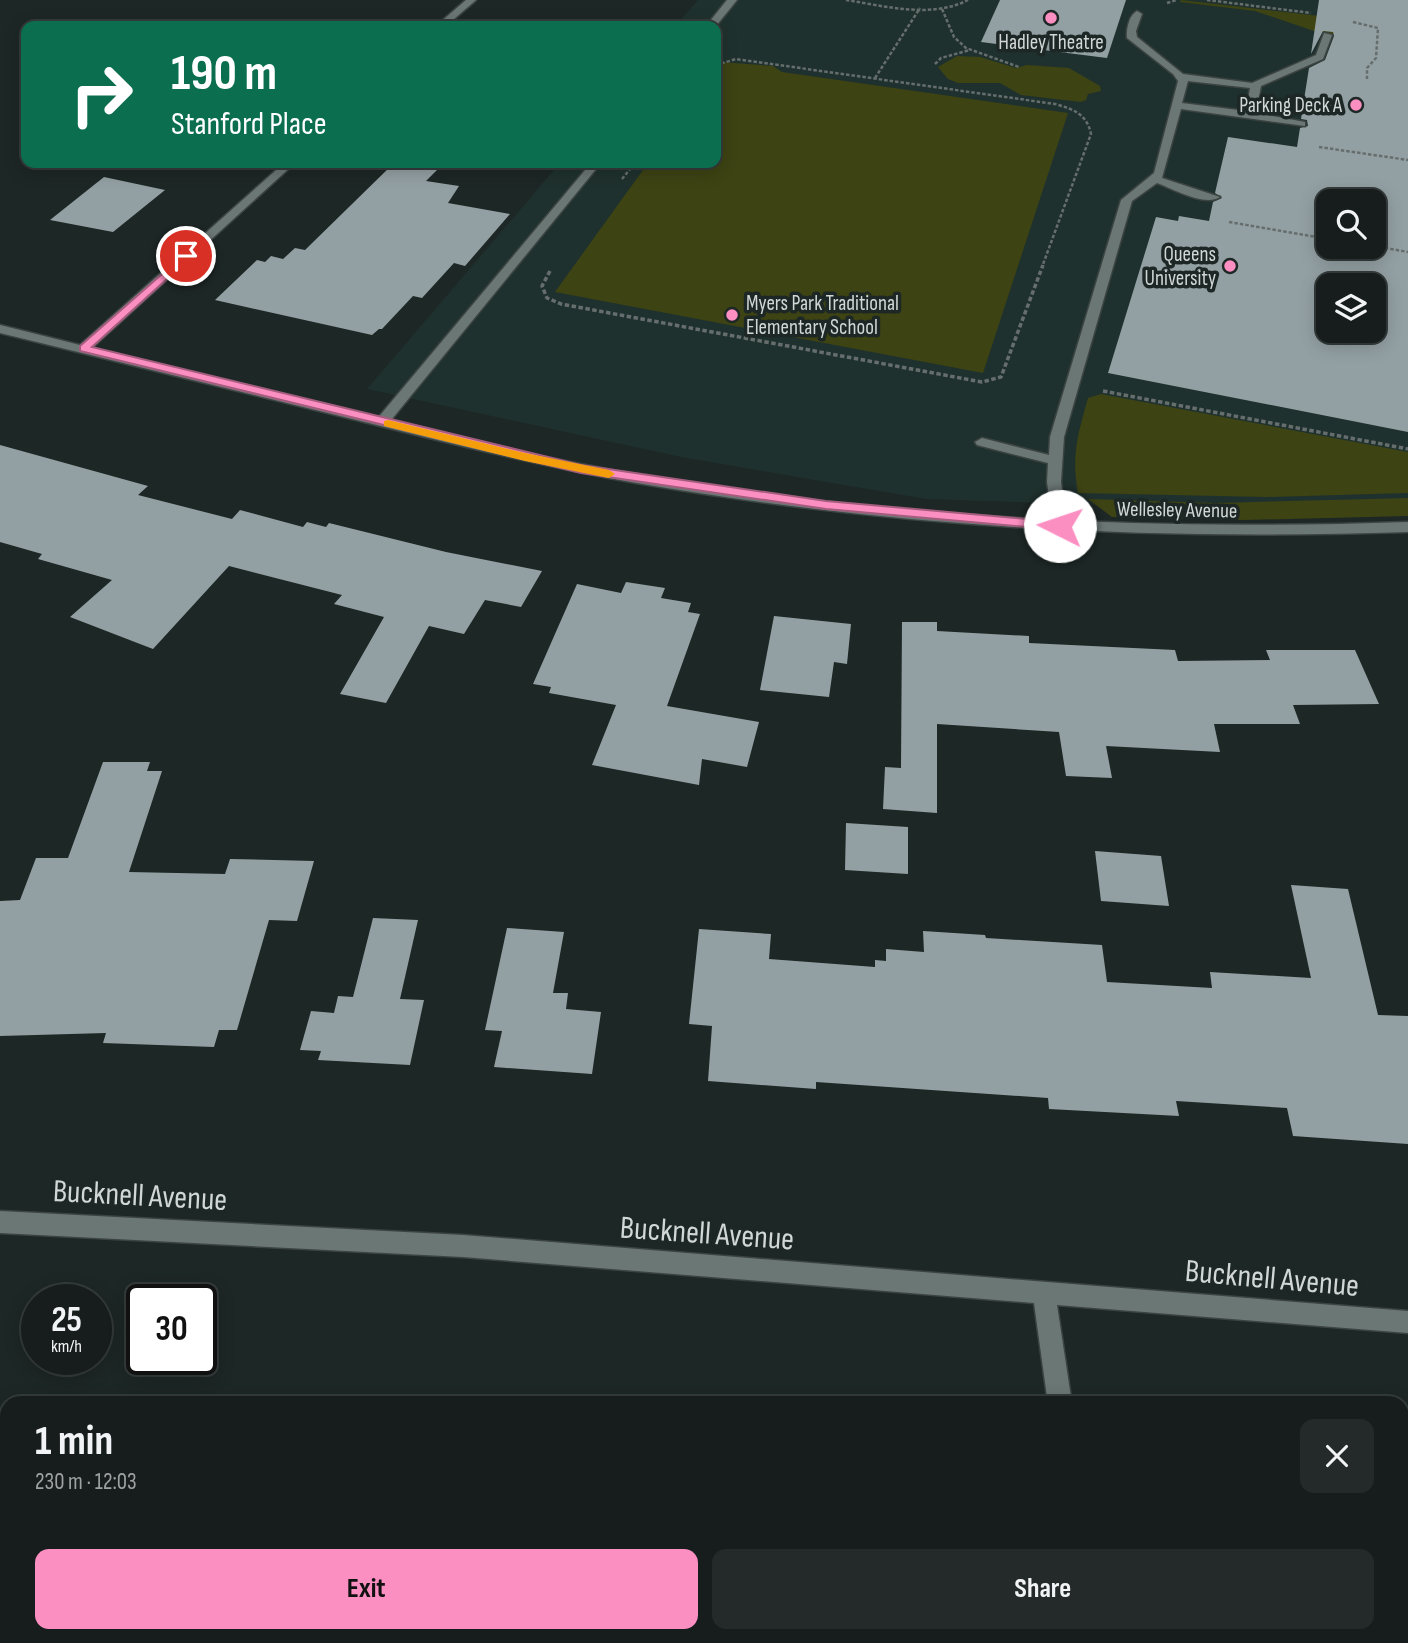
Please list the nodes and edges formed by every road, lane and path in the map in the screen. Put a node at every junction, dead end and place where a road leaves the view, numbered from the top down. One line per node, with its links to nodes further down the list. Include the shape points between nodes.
1 (471, 0): 10 (street)
2 (732, 0): 11 (street)
3 (846, 0): 7 (path)
4 (968, 0): 8 (path)
5 (1177, 0): 6 (path)
6 (1167, 3)
7 (920, 8): 8 (path); 18 (path)
8 (942, 9): 13 (path, via 954,37)
9 (1137, 14): 17 (street, via 1132,38)
10 (447, 21)
11 (715, 21)
12 (1327, 35): 19 (street, via 1320,57)
13 (970, 50): 15 (path, via 940,58); 16 (path)
14 (721, 64): 18 (path, via 736,59)
15 (935, 64)
16 (1019, 67)
17 (1181, 77): 19 (street); 20 (street)
18 (875, 78): 33 (path, via 1055,104 1075,110 1089,123 1091,134 1000,377 982,382 561,304 547,298 542,286)
19 (1255, 86): 21 (street)
20 (1177, 105): 21 (street); 26 (street)
21 (1250, 116): 22 (street)
22 (1301, 124)
23 (284, 168): 35 (street)
24 (592, 168): 37 (street)
25 (631, 168): 27 (path)
26 (1156, 178): 28 (street, via 1200,195); 36 (street, via 1127,200)
27 (617, 185)
28 (1216, 192)
29 (1223, 221): 30 (path)
30 (1316, 237)
31 (1386, 248): 32 (path)
32 (1408, 252)
33 (557, 261)
34 (0, 329): 35 (street, Wellesley Avenue)
35 (84, 348): 37 (street, Wellesley Avenue)
36 (1072, 385): 39 (path); 40 (street)
37 (382, 422): 41 (street, Wellesley Avenue, via 650,481 906,514)
38 (982, 442): 40 (street)
39 (1408, 449)
40 (1053, 460): 41 (street)
41 (1060, 526): 42 (street, Wellesley Avenue, via 1244,533)
42 (1408, 527)
43 (0, 1222): 44 (street, Bucknell Avenue, via 463,1245)
44 (1044, 1294): 45 (street, Bucknell Avenue); 46 (street)
45 (1408, 1322)
46 (1059, 1396)

